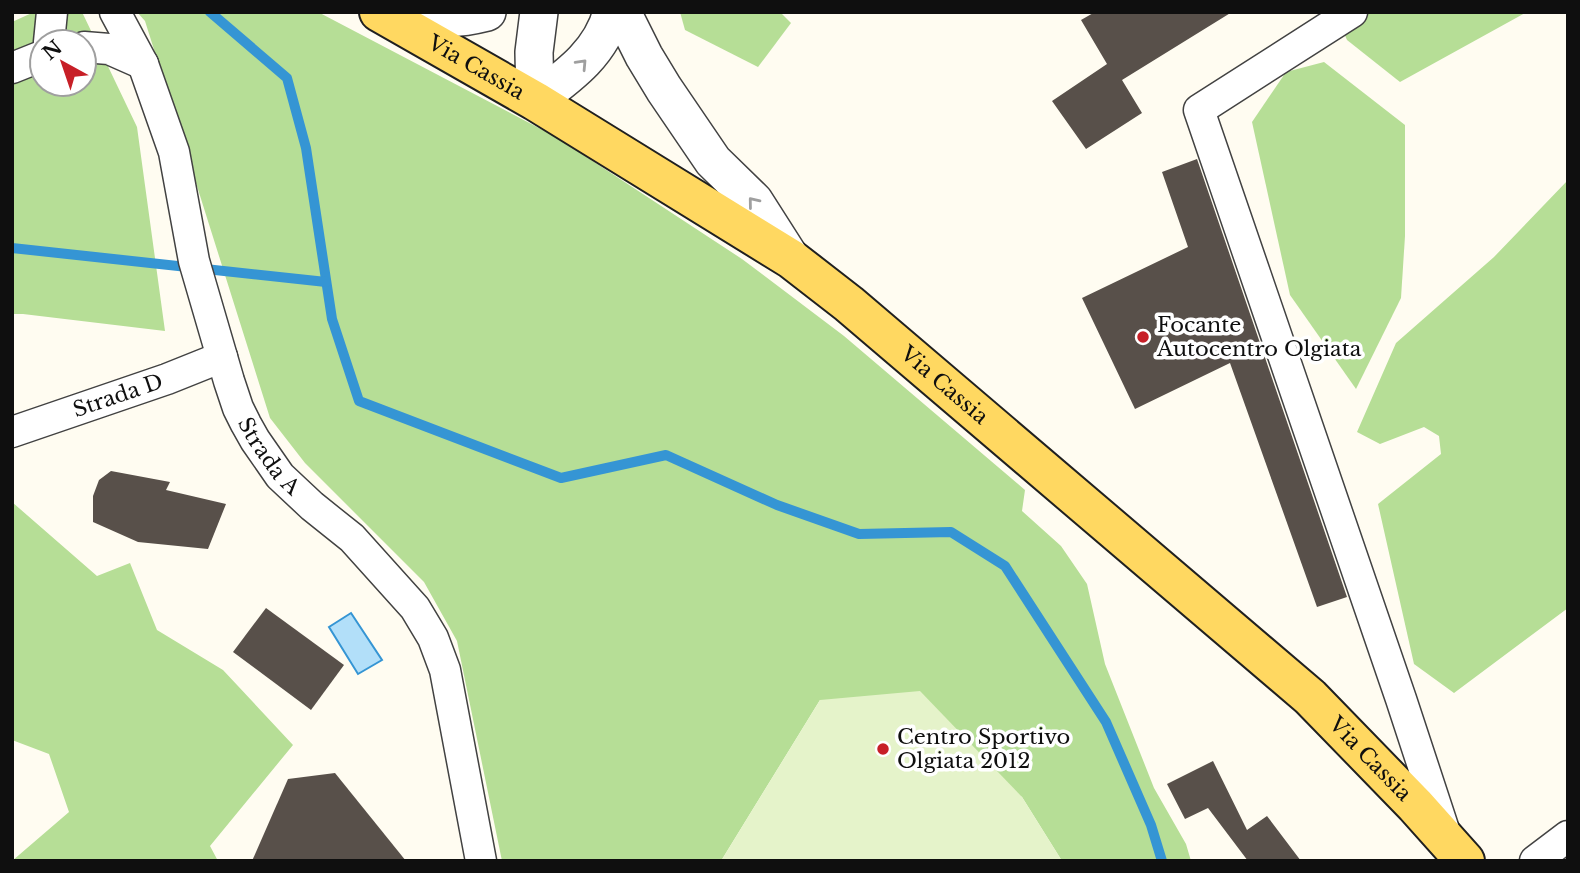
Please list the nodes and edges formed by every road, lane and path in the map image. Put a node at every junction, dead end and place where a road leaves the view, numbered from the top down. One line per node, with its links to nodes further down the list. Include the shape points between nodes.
1 (116, 12): 10 (street, Strada A)
2 (379, 12): 11 (main road, Via Cassia)
3 (409, 12): 4 (street, via 444,19)
4 (487, 12)
5 (539, 12): 11 (street)
6 (612, 12): 11 (street, one-way to 6, via 588,58)
7 (622, 12): 12 (street, one-way to 7, via 754,201 713,161 664,89)
8 (1353, 12): 16 (street, Via Cassia, via 1199,110)
9 (98, 48): 10 (street)
10 (143, 64): 13 (street, Strada A, via 174,152 197,271)
11 (535, 102): 12 (main road, Via Cassia)
12 (791, 259): 16 (main road, Via Cassia, via 1310,697)
13 (222, 357): 14 (street, Strada D); 17 (street, Strada A, via 246,424 281,476 352,538 415,608 433,638 444,670)
14 (12, 432)
15 (1568, 836): 18 (street)
16 (1456, 849)
17 (481, 861)
18 (1535, 861)

